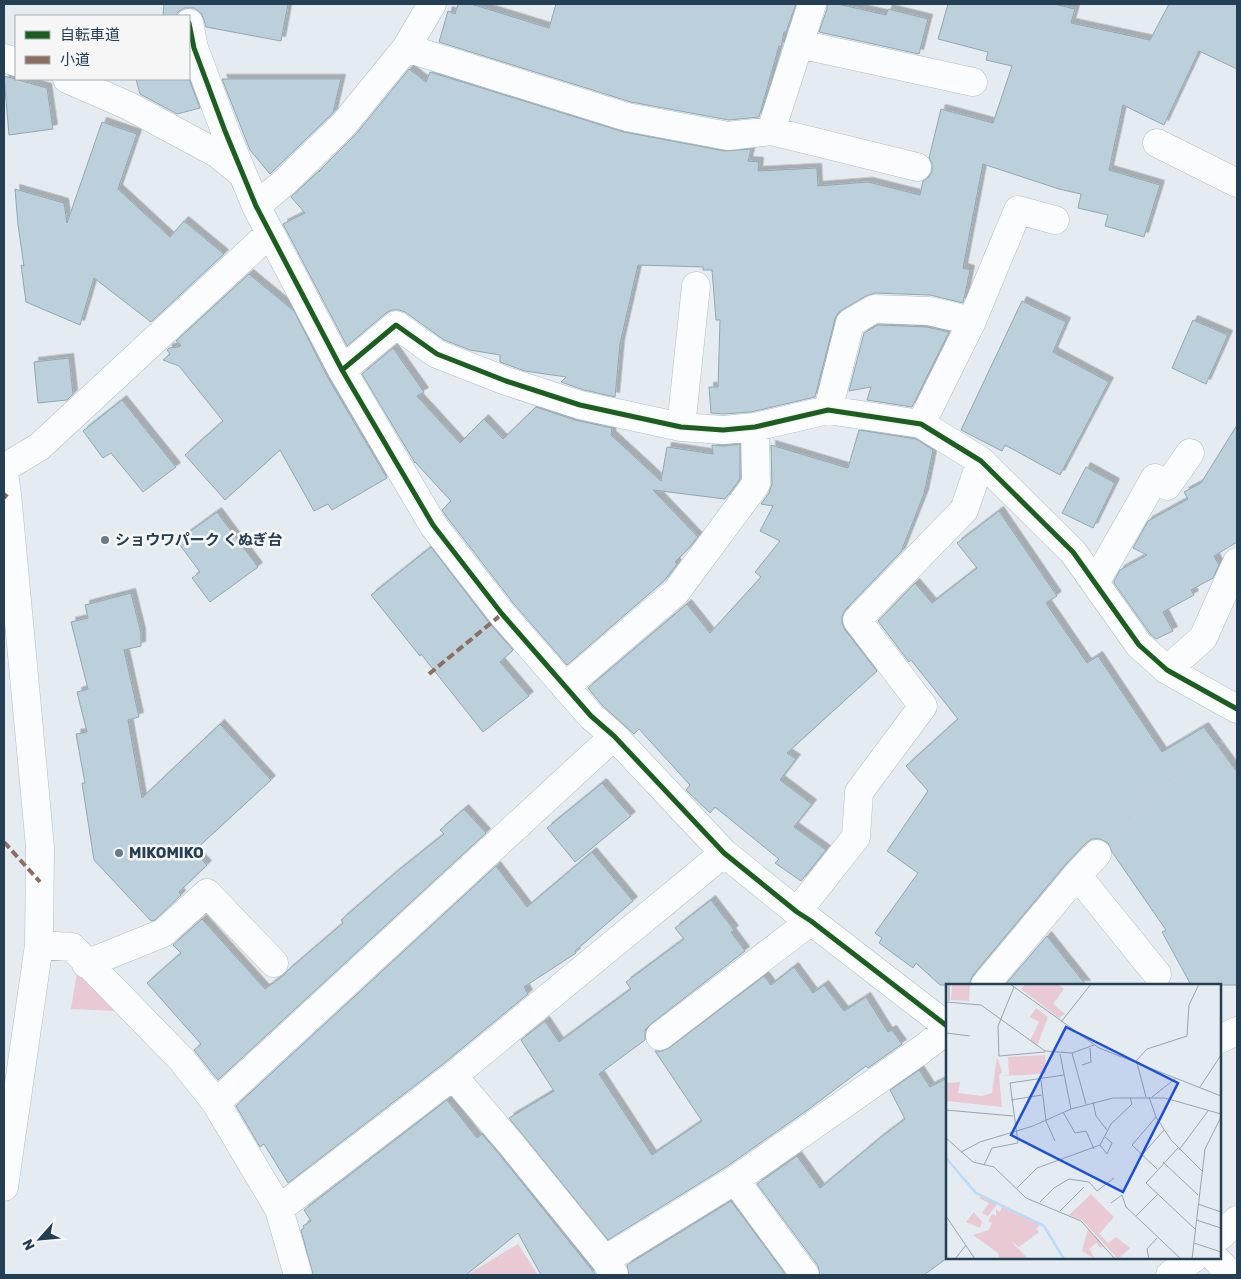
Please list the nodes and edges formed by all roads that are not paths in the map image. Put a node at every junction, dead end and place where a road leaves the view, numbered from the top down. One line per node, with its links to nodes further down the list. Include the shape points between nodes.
1 (432, 4): 5 (street)
2 (812, 4): 4 (street)
3 (190, 28): 11 (street, via 194,48)
4 (800, 44): 7 (street); 8 (street)
5 (406, 48): 8 (street, via 627,117 728,136); 13 (street, via 345,124)
6 (68, 80): 11 (street, via 130,106 218,154)
7 (973, 82)
8 (770, 131): 10 (street)
9 (1157, 143): 12 (street)
10 (917, 167)
11 (243, 174): 13 (street)
12 (1237, 183)
13 (256, 206): 15 (street)
14 (1055, 220): 17 (street, via 1018,210)
15 (270, 233): 18 (street); 25 (street, via 39,447)
16 (696, 286): 21 (street)
17 (972, 321): 19 (street, via 929,311 874,309 850,323); 20 (street)
18 (342, 370): 21 (street, via 396,325 437,354 506,382 580,405); 29 (street, via 433,525 502,614)
19 (828, 410): 20 (street); 22 (street)
20 (921, 424): 24 (street)
21 (681, 426): 22 (street, via 723,430)
22 (755, 427): 29 (street, via 756,484 676,592)
23 (1190, 453): 27 (street, via 1167,486 1155,478)
24 (981, 461): 27 (street, via 1074,552); 35 (street, via 964,510 857,620 923,706 859,792 856,837)
25 (5, 483): 36 (street, via 40,847)
26 (1237, 562): 28 (street, via 1203,638)
27 (1095, 583): 28 (street, via 1139,645)
28 (1167, 670): 30 (street)
29 (565, 687): 31 (street, via 590,716)
30 (1237, 709)
31 (614, 736): 32 (street); 47 (street)
32 (724, 853): 35 (street); 46 (street)
33 (1097, 854): 34 (street)
34 (1077, 876): 39 (street); 40 (street)
35 (804, 916): 41 (street); 44 (street)
36 (39, 945): 38 (street, via 72,947); 49 (street)
37 (274, 963): 38 (street, via 207,893 163,933)
38 (86, 964): 47 (street, via 182,1060)
39 (1157, 974)
40 (986, 984)
41 (946, 1027)
42 (946, 1029): 48 (street, via 913,1056)
43 (1237, 1030): 45 (street)
44 (660, 1036)
45 (1221, 1038)
46 (453, 1076): 50 (street); 55 (street, via 512,1144)
47 (216, 1103): 50 (street)
48 (735, 1180): 55 (street); 57 (street)
49 (4, 1187)
50 (280, 1209): 56 (street)
51 (1237, 1220): 52 (street)
52 (1221, 1235)
53 (1193, 1259): 58 (street)
54 (1216, 1259): 59 (street)
55 (610, 1268)
56 (298, 1275)
57 (805, 1275)
58 (1170, 1275)
59 (1231, 1275)

